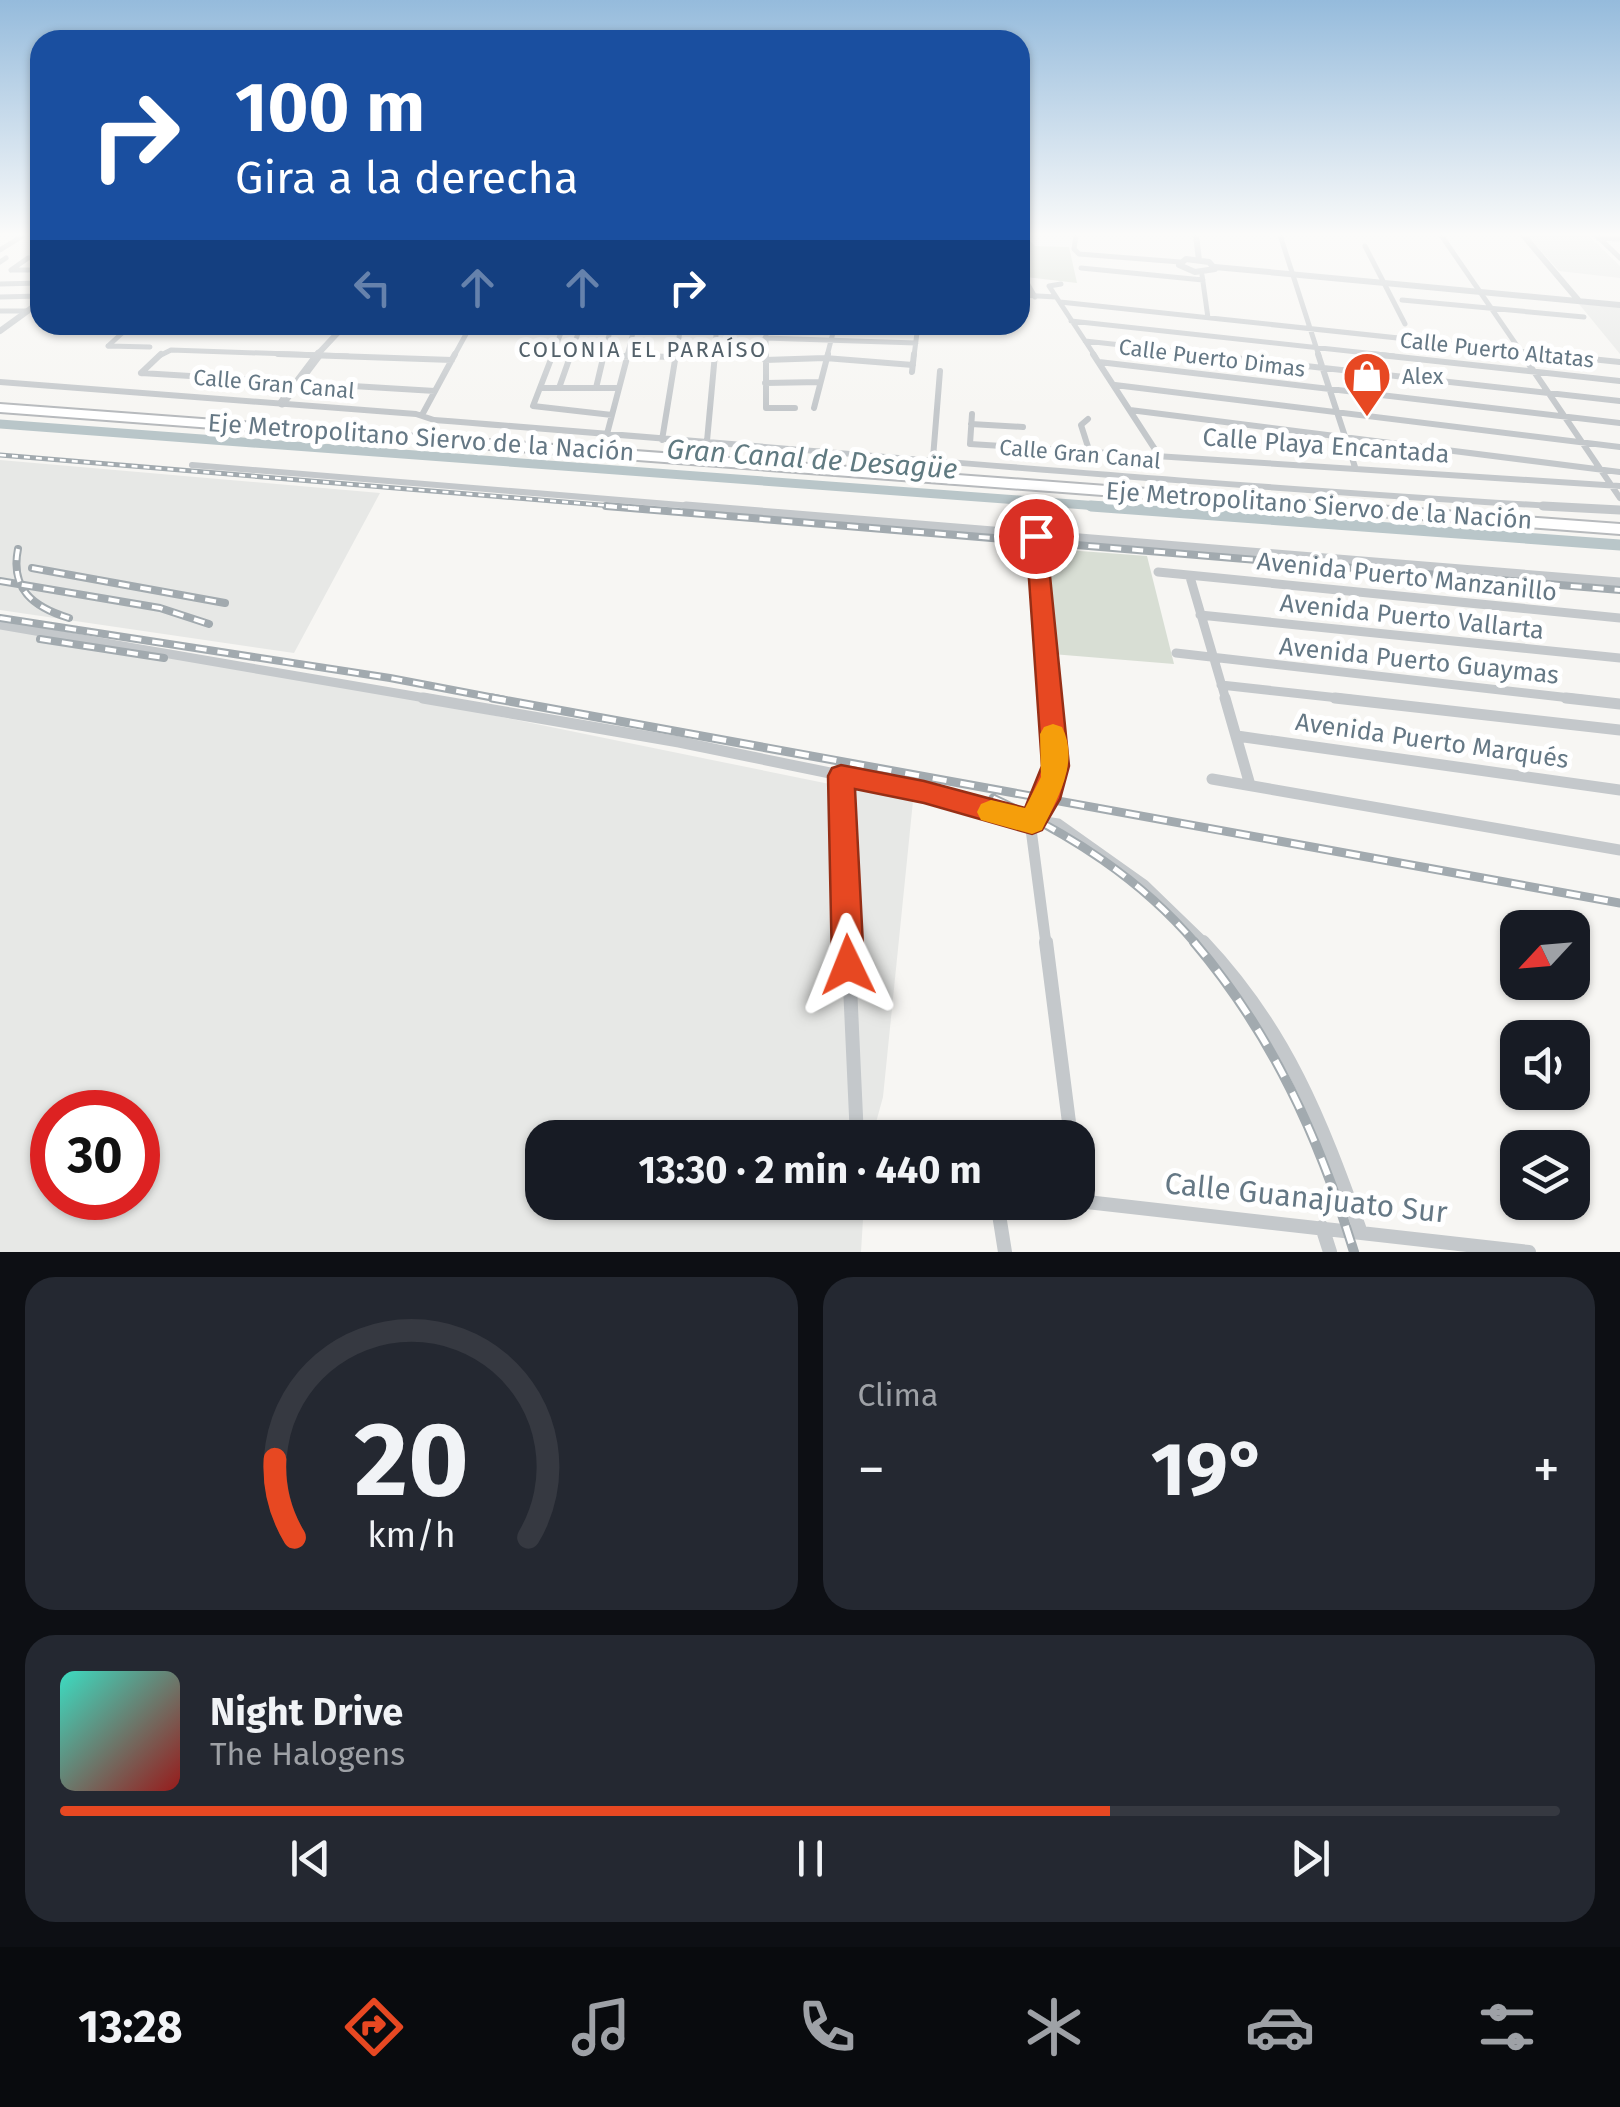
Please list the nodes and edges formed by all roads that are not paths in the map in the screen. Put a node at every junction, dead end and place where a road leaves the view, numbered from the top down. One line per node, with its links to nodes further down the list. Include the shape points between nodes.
1 (1032, 293): 11 (street)
2 (1054, 293): 13 (street)
3 (1204, 293): 20 (street)
4 (1299, 293): 25 (street)
5 (1390, 293): 23 (street)
6 (1481, 293): 17 (street)
7 (1496, 293): 15 (street)
8 (1572, 293): 15 (street)
9 (1030, 296): 11 (street)
10 (0, 297): 12 (street)
11 (1035, 297): 13 (street)
12 (30, 298)
13 (1058, 300): 20 (street); 22 (street)
14 (1402, 300): 17 (street)
15 (1579, 301): 16 (street)
16 (1620, 305)
17 (1492, 309): 21 (street); 43 (street)
18 (28, 310): 19 (street); 24 (street)
19 (0, 311)
20 (1208, 318): 25 (street)
21 (1584, 318)
22 (1071, 320): 39 (street); 42 (street, Calle Puerto Altatas)
23 (1405, 324)
24 (2, 328)
25 (1311, 330): 42 (street); 43 (street)
26 (120, 335): 41 (street, via 108,346)
27 (332, 335): 47 (street)
28 (465, 335): 50 (street)
29 (560, 335): 63 (street)
30 (578, 335): 46 (street)
31 (609, 335): 44 (street)
32 (632, 335): 45 (street)
33 (680, 335): 48 (street)
34 (716, 335): 89 (street)
35 (832, 335): 38 (street)
36 (917, 335): 40 (street)
37 (766, 338): 38 (street); 51 (street)
38 (831, 338): 40 (street); 49 (street)
39 (1085, 341): 52 (street); 54 (street)
40 (916, 343): 49 (street, via 913,368)
41 (150, 347)
42 (1316, 348): 54 (street); 56 (street, Calle Puerto Altatas)
43 (1522, 352): 53 (street); 56 (street)
44 (605, 355): 45 (street); 46 (street); 65 (street)
45 (628, 355): 48 (street); 66 (street)
46 (570, 356): 64 (street)
47 (315, 357): 50 (street); 60 (street); 60 (street, via 166,350 142,372)
48 (676, 357): 88 (street)
49 (826, 358): 51 (street); 59 (street)
50 (452, 360): 68 (street)
51 (765, 360): 61 (street)
52 (1098, 362): 62 (street); 67 (street, Calle Puerto Dimas)
53 (1620, 362)
54 (1322, 367): 67 (street); 69 (street)
55 (940, 372): 94 (street)
56 (1535, 372): 57 (street, Calle Puerto Altatas); 69 (street)
57 (1620, 381)
58 (0, 382): 71 (street, Calle Gran Canal)
59 (820, 382): 61 (street); 75 (street)
60 (296, 383): 68 (street); 71 (street)
61 (765, 383): 74 (street, via 766,408)
62 (1114, 385): 76 (street); 77 (street)
63 (540, 388): 64 (street); 73 (street)
64 (560, 388): 65 (street)
65 (596, 388): 66 (street)
66 (620, 388): 80 (street)
67 (1329, 389): 77 (street); 81 (street, Calle Puerto Dimas)
68 (435, 392): 78 (street)
69 (1550, 393): 70 (street); 81 (street)
70 (1620, 401)
71 (282, 402): 78 (street, Calle Gran Canal)
72 (0, 405): 102 (highway, Eje Metropolitano Siervo de la Nación)
73 (533, 406): 80 (street)
74 (795, 408)
75 (814, 408)
76 (1130, 410): 87 (street); 93 (street)
77 (1336, 412): 87 (street); 90 (street)
78 (422, 414): 86 (street, Calle Gran Canal)
79 (972, 414): 84 (street)
80 (612, 415): 86 (street)
81 (1566, 416): 83 (street, Calle Puerto Dimas); 90 (street)
82 (1088, 419): 92 (street, via 1081,425)
83 (1620, 423)
84 (971, 424): 85 (street); 92 (street, Calle Playa Encantada, via 970,444)
85 (1023, 428)
86 (607, 434): 88 (street, Calle Gran Canal)
87 (1344, 436): 96 (street); 97 (street)
88 (662, 440): 89 (street, Calle Gran Canal)
89 (707, 441): 94 (street, Calle Gran Canal)
90 (1584, 442): 91 (street); 97 (street)
91 (1620, 447)
92 (1089, 450): 93 (street, Calle Playa Encantada)
93 (1158, 454): 96 (street, Calle Playa Encantada)
94 (933, 458): 101 (street, Calle Gran Canal, via 1368,498)
95 (192, 466): 103 (street)
96 (1355, 468): 99 (street, Calle Playa Encantada)
97 (1601, 469): 98 (street); 99 (street)
98 (1620, 472)
99 (1615, 486): 100 (street)
100 (1620, 498)
101 (1620, 510)
102 (1620, 526)
103 (1036, 536): 106 (street); 121 (street, via 1056,766)
104 (1158, 572): 105 (street, Avenida Puerto Manzanillo)
105 (1190, 576): 107 (street); 108 (street, Avenida Puerto Manzanillo)
106 (1620, 582)
107 (1200, 616): 111 (street); 112 (street, Avenida Puerto Vallarta)
108 (1620, 618)
109 (0, 625): 117 (street)
110 (1176, 654): 111 (street, Avenida Puerto Guaymas)
111 (1213, 658): 113 (street); 114 (street, Avenida Puerto Guaymas)
112 (1620, 658)
113 (1221, 685): 115 (street, Avenida Puerto Guaymas); 116 (street)
114 (1620, 704)
115 (1620, 730)
116 (1237, 736): 119 (street); 120 (street, Avenida Puerto Marqués)
117 (841, 776): 121 (street); 123 (street)
118 (1212, 778): 119 (street)
119 (1250, 786): 122 (street)
120 (1620, 790)
121 (1032, 822): 124 (street); 128 (street, via 1066,827 1114,860 1228,972 1319,1116)
122 (1620, 850)
123 (856, 1120)
124 (1070, 1120)
125 (1095, 1203): 127 (street, Calle Guanajuato Sur)
126 (1001, 1220): 129 (street)
127 (1322, 1227): 128 (street, Calle Guanajuato Sur); 130 (street)
128 (1360, 1230): 131 (street, Calle Guanajuato Sur)
129 (1005, 1252)
130 (1330, 1252)
131 (1529, 1252)

